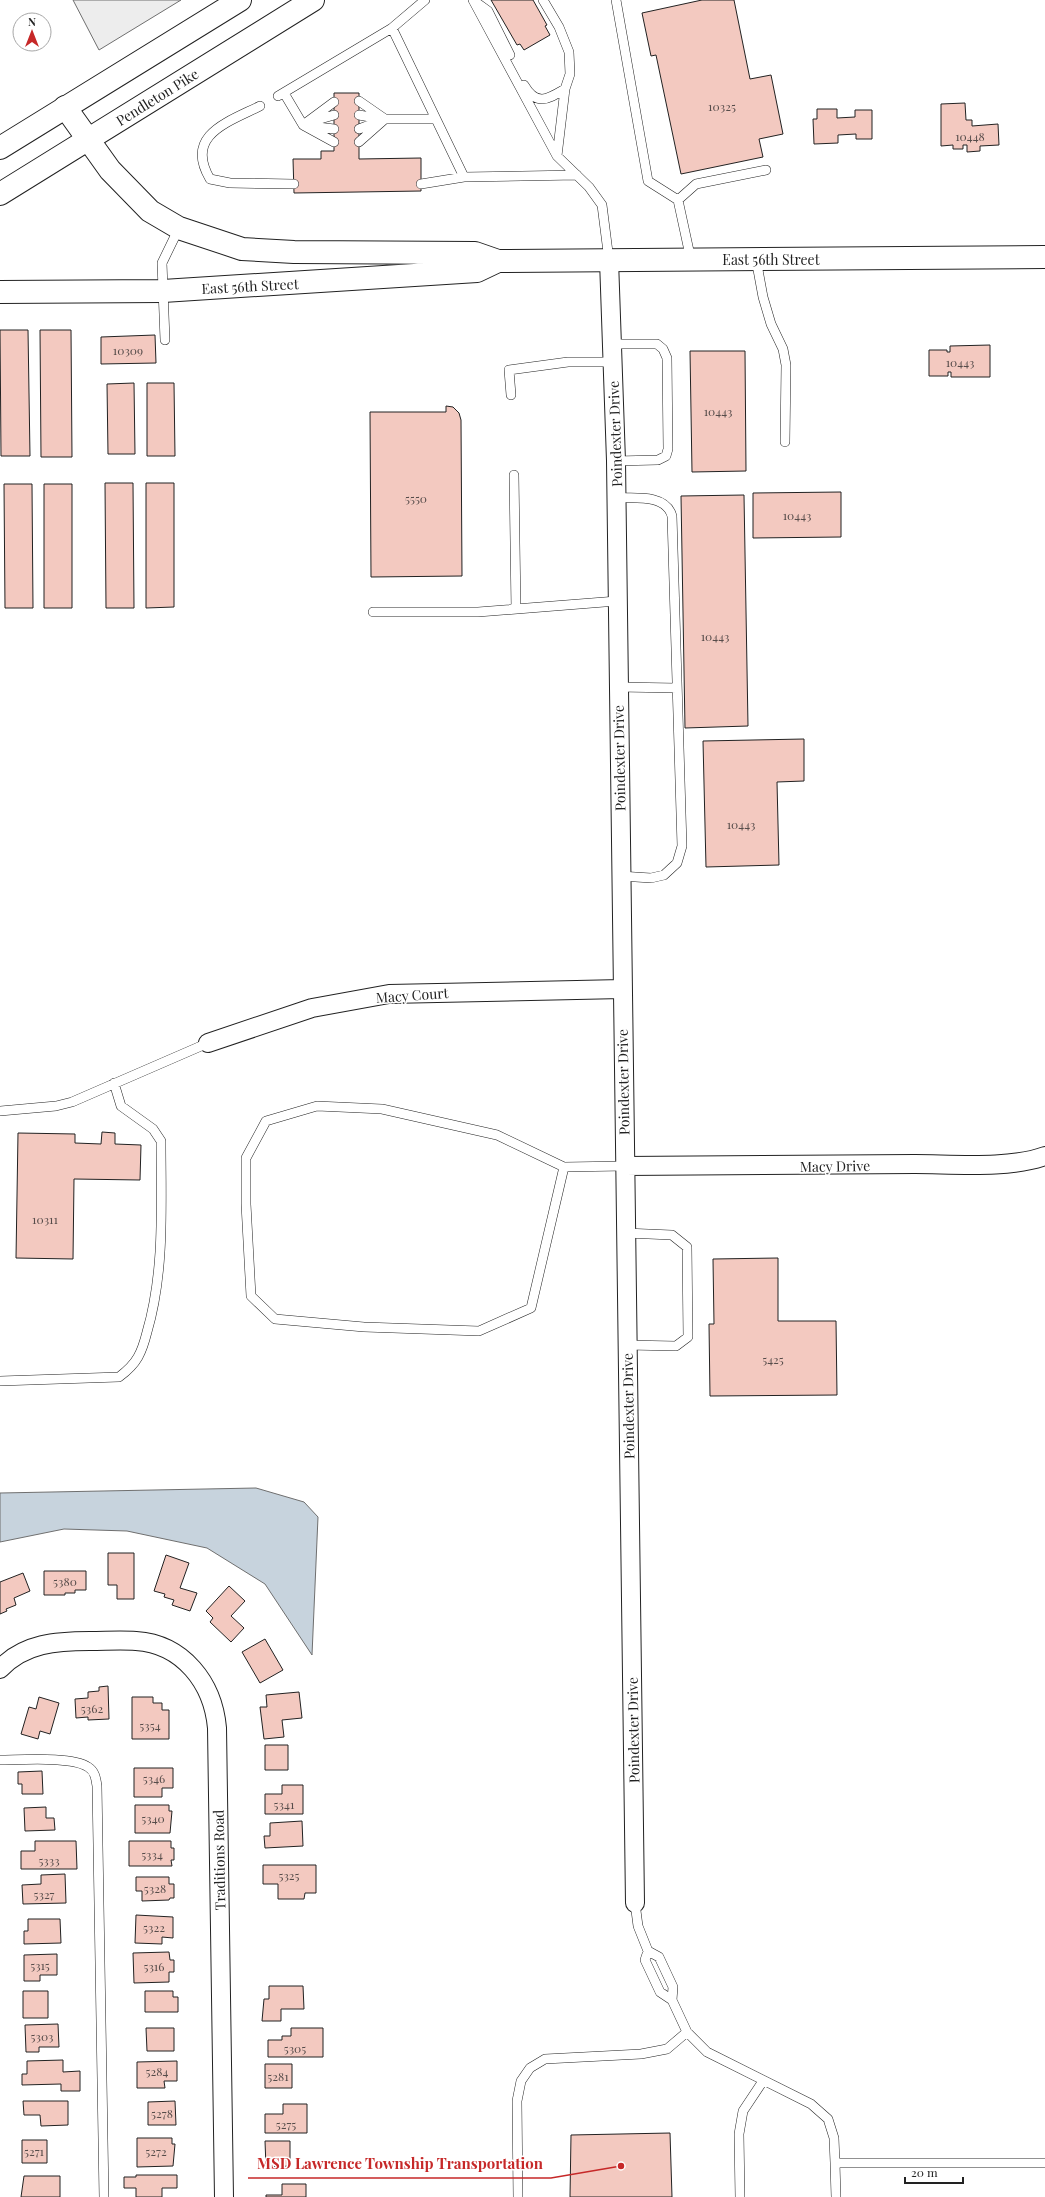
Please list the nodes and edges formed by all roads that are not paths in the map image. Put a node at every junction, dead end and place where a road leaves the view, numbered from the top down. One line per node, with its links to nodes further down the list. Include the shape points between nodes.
1 (240, 0): 12 (main road)
2 (313, 0): 20 (main road, Pendleton Pike)
3 (425, 0): 7 (lane)
4 (543, 0): 8 (lane, via 559,27 569,52 570,74)
5 (616, 0): 31 (lane, via 648,181)
6 (474, 1): 8 (lane, via 488,11 522,81 535,97 548,99); 24 (lane)
7 (392, 28): 16 (lane); 17 (lane, via 281,94)
8 (565, 89): 24 (lane)
9 (359, 101): 15 (lane)
10 (334, 102): 17 (lane)
11 (260, 106): 28 (lane, via 218,127 205,140 202,159 204,169 210,179 230,183)
12 (65, 108): 20 (main road, East 56th Street); 23 (main road)
13 (334, 115): 17 (lane)
14 (359, 115): 15 (lane)
15 (385, 120): 16 (lane); 18 (lane); 22 (lane)
16 (436, 120): 27 (lane)
17 (303, 125): 19 (lane); 21 (lane)
18 (359, 128)
19 (334, 129)
20 (87, 140): 30 (main road, Pendleton Pike); 32 (main road, East 56th Street, via 110,170 150,211)
21 (334, 142)
22 (359, 142)
23 (0, 148)
24 (557, 156): 26 (lane)
25 (766, 170): 31 (lane, via 696,184)
26 (577, 175): 27 (lane); 35 (lane, via 602,205)
27 (464, 176): 29 (lane)
28 (294, 184)
29 (421, 184)
30 (0, 194)
31 (678, 200): 36 (lane)
32 (179, 228): 37 (main road, East 56th Street, via 242,249 294,252 475,253); 38 (lane, via 162,263)
33 (1045, 257): 34 (main road, East 56th Street)
34 (756, 259): 36 (main road, East 56th Street); 43 (lane, via 765,304 783,349 786,364)
35 (609, 260): 36 (main road, East 56th Street); 37 (main road, East 56th Street); 41 (street, Poindexter Drive)
36 (691, 260)
37 (498, 261): 38 (main road, East 56th Street, via 478,271)
38 (163, 291): 39 (main road, East 56th Street); 40 (lane)
39 (0, 292)
40 (165, 340)
41 (612, 353): 42 (lane, via 509,370); 44 (street, Poindexter Drive); 44 (lane, via 657,344 667,358 666,456 658,460)
42 (511, 395)
43 (784, 442)
44 (616, 461): 46 (street, Poindexter Drive)
45 (514, 475): 48 (lane)
46 (616, 498): 47 (street, Poindexter Drive); 51 (lane, via 661,501 670,508)
47 (617, 601): 48 (lane); 50 (street, Poindexter Drive)
48 (516, 609): 49 (lane, via 478,612)
49 (373, 612)
50 (618, 687): 51 (lane); 52 (street, Poindexter Drive)
51 (677, 688): 52 (lane, via 682,846 677,863 664,875 651,878)
52 (620, 876): 53 (street, Poindexter Drive)
53 (622, 989): 54 (street, Macy Court, via 389,994 312,1008); 58 (street, Poindexter Drive)
54 (208, 1043): 55 (lane)
55 (114, 1083): 56 (lane, via 72,1102 56,1106); 62 (lane, via 122,1106 153,1129 161,1142 158,1267 153,1311 144,1343 132,1366 120,1377)
56 (0, 1111)
57 (1045, 1156): 58 (street, Macy Drive, via 1035,1160 997,1163)
58 (624, 1166): 59 (lane); 60 (street, Poindexter Drive)
59 (564, 1167): 59 (lane, via 497,1135 382,1109 317,1106 266,1121 246,1158 251,1296 275,1319 364,1327 479,1331 531,1308)
60 (625, 1233): 61 (street, Poindexter Drive); 61 (lane, via 672,1234 687,1246 688,1337 676,1346)
61 (627, 1345): 65 (street, Poindexter Drive)
62 (0, 1381)
63 (0, 1669): 73 (street, Traditions Road, via 26,1650 44,1644 62,1641 136,1641 163,1647 180,1656 199,1675 214,1704 217,1728)
64 (0, 1760): 72 (lane, via 73,1762 88,1767 94,1774 97,1786)
65 (635, 1903): 66 (lane, via 638,1926)
66 (648, 1950): 67 (lane, via 659,1957 673,1987); 67 (lane, via 645,1960 660,1992)
67 (672, 2000): 68 (lane)
68 (687, 2032): 69 (lane, via 707,2052); 74 (lane, via 667,2049 634,2054 545,2059 530,2068 521,2081 517,2101)
69 (763, 2082): 70 (lane, via 810,2104 828,2119 834,2138); 75 (lane, via 743,2111 739,2134)
70 (835, 2162): 71 (lane); 76 (lane)
71 (1045, 2163)
72 (104, 2197)
73 (224, 2197)
74 (518, 2197)
75 (740, 2197)
76 (836, 2197)

